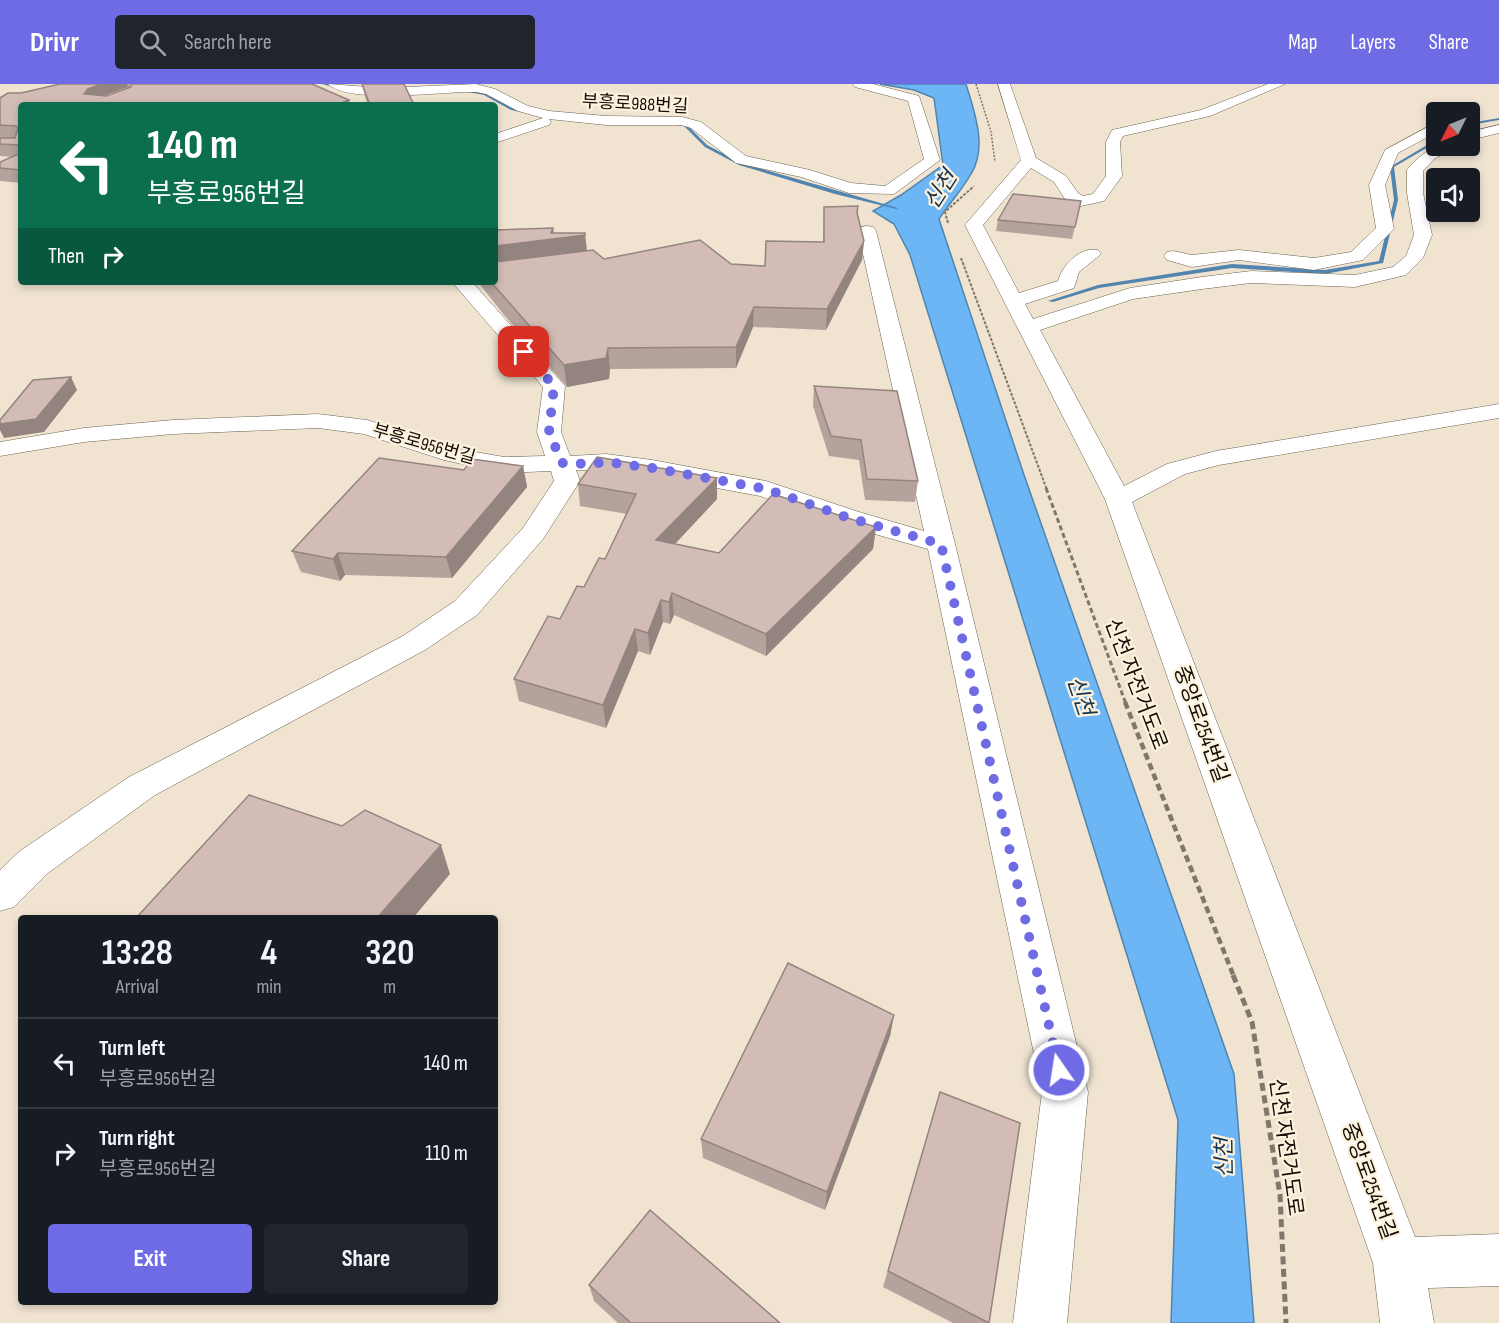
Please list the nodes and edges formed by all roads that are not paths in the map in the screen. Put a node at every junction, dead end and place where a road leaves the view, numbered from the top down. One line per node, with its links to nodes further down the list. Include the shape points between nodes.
1 (334, 84): 5 (street, 부흥로988번길)
2 (859, 84): 5 (street, 부흥로988번길, via 914,99 932,160 888,191 849,188 805,173 741,160 696,125 682,121 581,120 528,111 491,90 475,88 427,87)
3 (1004, 84): 14 (street)
4 (1271, 85): 14 (street, via 1205,113 1117,133 1113,142 1114,176 1098,198 1081,201 1071,196 1069,189 1047,168)
5 (373, 94): 6 (street, via 371,102); 7 (street, via 452,94)
6 (425, 102)
7 (481, 102)
8 (498, 110): 9 (street)
9 (544, 122): 11 (street); 12 (street, via 663,125)
10 (1426, 132): 17 (street, via 1392,150 1377,185 1385,229 1358,256 1314,264 1239,255 1192,261)
11 (498, 138)
12 (689, 140)
13 (1429, 156): 20 (street, via 1415,170 1423,235 1414,258 1399,271 1355,281 1251,277 1202,283 1130,294)
14 (1029, 161): 19 (street, 중앙로254번길, via 974,225)
15 (867, 231): 25 (street)
16 (1092, 254): 19 (street, via 1070,270 1067,284)
17 (1173, 256)
18 (465, 285): 23 (street, via 554,386 549,432)
19 (1014, 299): 20 (street, 중앙로254번길)
20 (1028, 327): 24 (street, 중앙로254번길)
21 (1499, 411): 24 (street, via 1216,458 1176,469)
22 (0, 449): 23 (street, 부흥로956번길, via 84,435 173,427 318,422 367,427 453,455 504,465)
23 (562, 463): 25 (street, 부흥로956번길, via 606,462 766,489); 26 (street, via 567,481 532,533 466,608 414,643 142,786 34,862)
24 (1118, 499): 28 (street, 중앙로254번길)
25 (941, 544): 29 (street, via 1065,1092)
26 (0, 895)
27 (1499, 1260): 28 (street)
28 (1399, 1263): 30 (street, 중앙로254번길)
29 (1040, 1323)
30 (1407, 1323)

